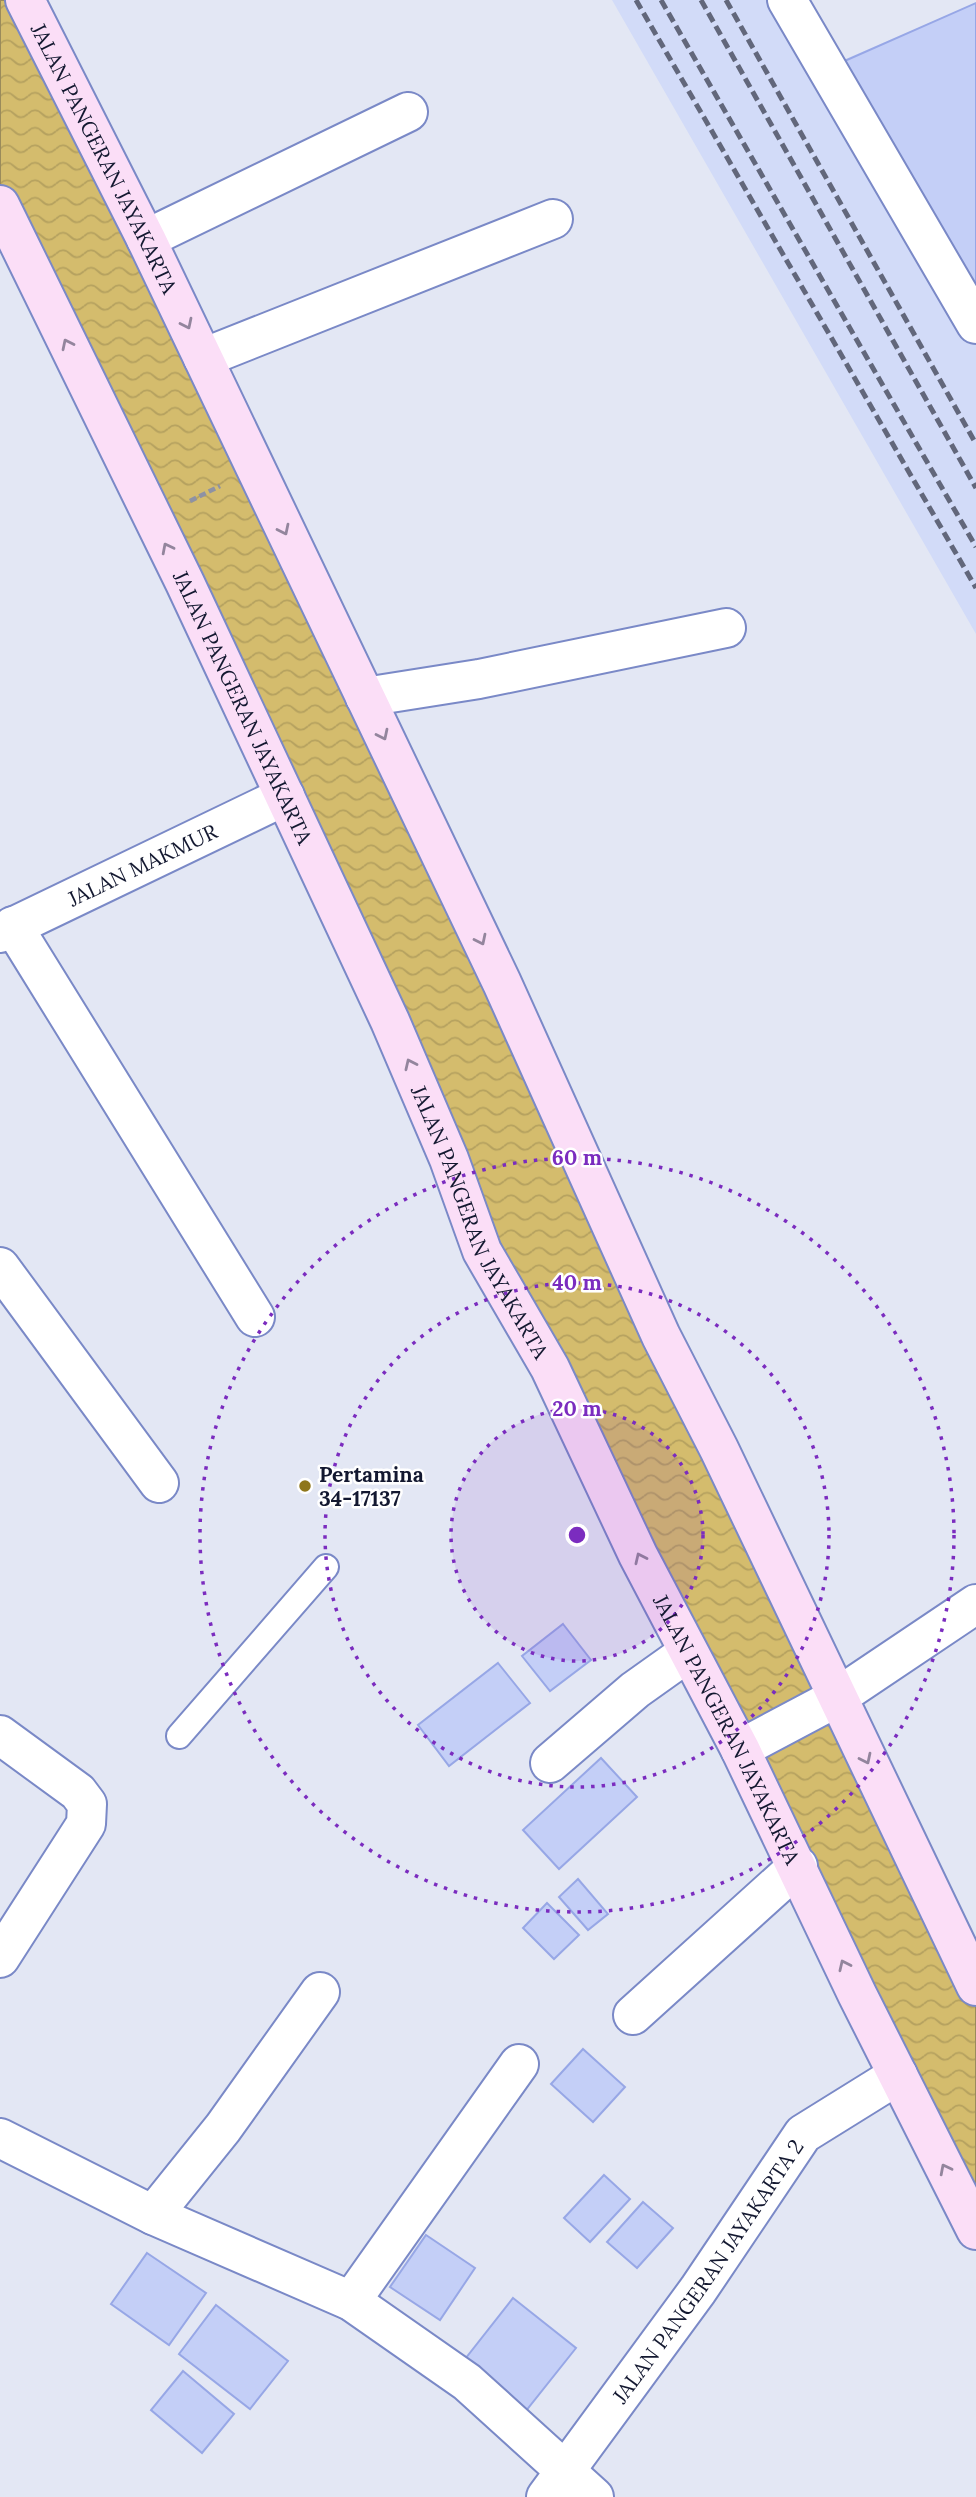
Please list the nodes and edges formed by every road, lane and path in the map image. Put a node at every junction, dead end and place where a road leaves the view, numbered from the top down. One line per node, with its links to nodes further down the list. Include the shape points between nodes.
1 (25, 0): 6 (street, JALAN PANGERAN JAYAKARTA)
2 (787, 0): 7 (street)
3 (408, 112): 6 (street)
4 (0, 205): 13 (street, JALAN PANGERAN JAYAKARTA, one-way to 4)
5 (553, 219): 8 (street)
6 (146, 239): 8 (street, JALAN PANGERAN JAYAKARTA, one-way to 8)
7 (976, 324)
8 (203, 358): 12 (street, JALAN PANGERAN JAYAKARTA, one-way to 12)
9 (223, 485): 10 (path)
10 (178, 506)
11 (726, 628): 12 (street, via 479,679)
12 (365, 697): 21 (street, JALAN PANGERAN JAYAKARTA, one-way to 21, via 502,983 661,1336 719,1449)
13 (285, 796): 14 (street, JALAN MAKMUR); 20 (street, JALAN PANGERAN JAYAKARTA, one-way to 13, via 550,1367 482,1251 419,1085)
14 (7, 930): 16 (street)
15 (0, 1267): 17 (street)
16 (255, 1317)
17 (159, 1483)
18 (326, 1567): 23 (lane)
19 (976, 1604): 21 (street)
20 (687, 1653): 24 (street, JALAN PANGERAN JAYAKARTA); 25 (street, via 635,1690)
21 (824, 1704): 24 (street); 27 (street, JALAN PANGERAN JAYAKARTA, one-way to 27)
22 (0, 1735): 28 (street, via 78,1791 87,1804 86,1824)
23 (178, 1736)
24 (747, 1744): 26 (street, JALAN PANGERAN JAYAKARTA)
25 (550, 1763)
26 (798, 1866): 31 (street); 33 (street, JALAN PANGERAN JAYAKARTA, one-way to 26)
27 (968, 1945): 29 (street, JALAN PANGERAN JAYAKARTA)
28 (1, 1953)
29 (976, 1986)
30 (320, 1992): 35 (street)
31 (633, 2015)
32 (519, 2064): 37 (street)
33 (898, 2075): 36 (street, JALAN PANGERAN JAYAKARTA, one-way to 33); 38 (street, JALAN PANGERAN JAYAKARTA 2, via 803,2134 698,2290)
34 (0, 2138): 35 (street)
35 (153, 2215): 37 (street)
36 (976, 2230)
37 (351, 2301): 38 (street, via 467,2382)
38 (555, 2484): 39 (street)
39 (594, 2497)

